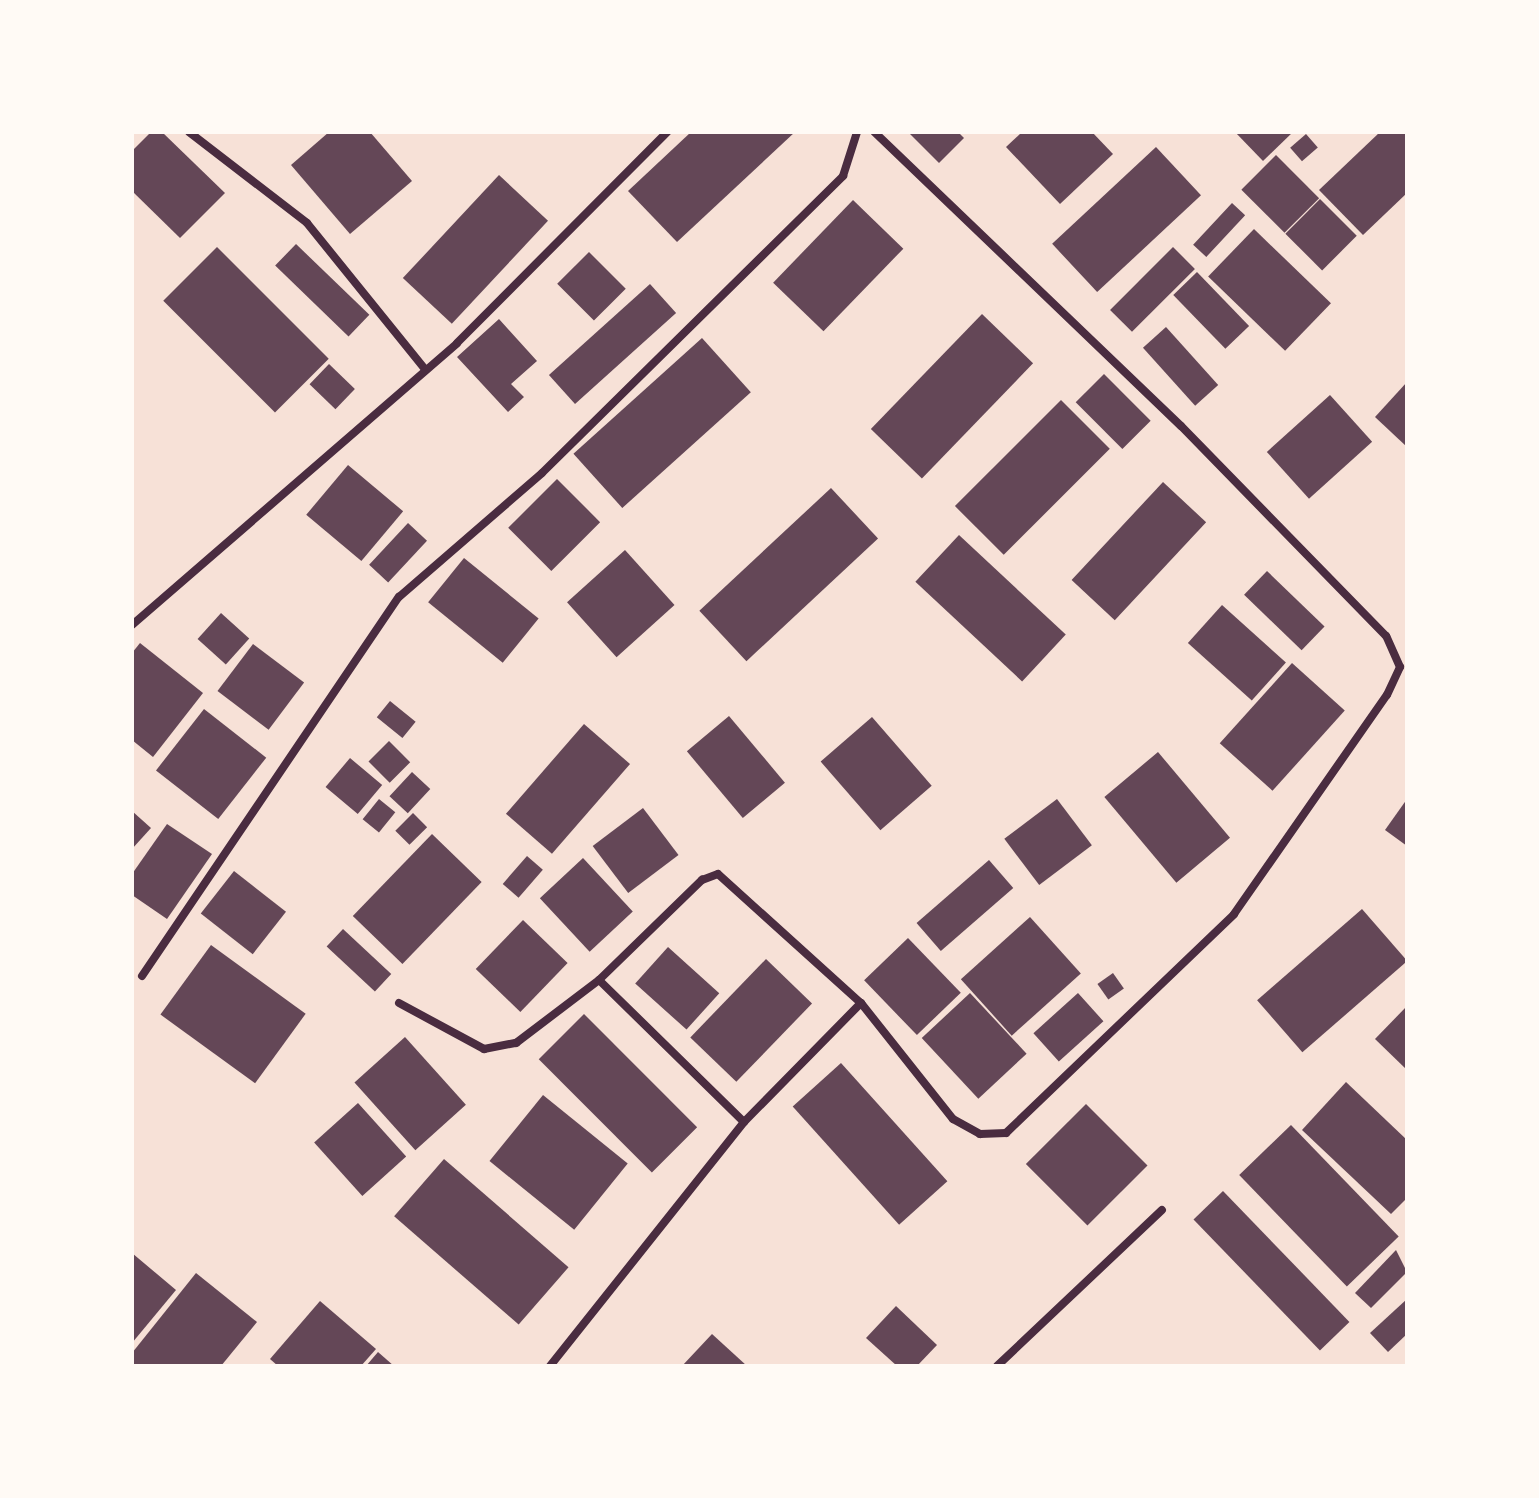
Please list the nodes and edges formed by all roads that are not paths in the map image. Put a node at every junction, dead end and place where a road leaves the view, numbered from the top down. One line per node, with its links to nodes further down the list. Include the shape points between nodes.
1 (189, 132): 5 (street, via 307,223)
2 (667, 132): 5 (street)
3 (857, 132): 7 (street, via 843,176 801,219 542,473 399,597)
4 (874, 132): 10 (street, via 1181,426 1386,636 1400,667 1234,914 1006,1133 980,1134 953,1119)
5 (425, 369): 6 (street)
6 (132, 625)
7 (142, 976)
8 (599, 980): 9 (street, via 516,1043 484,1049); 10 (street, via 702,880 718,874); 11 (street)
9 (399, 1003)
10 (861, 1003): 11 (street)
11 (744, 1122): 13 (street)
12 (1162, 1210): 14 (street)
13 (550, 1366)
14 (997, 1366)

